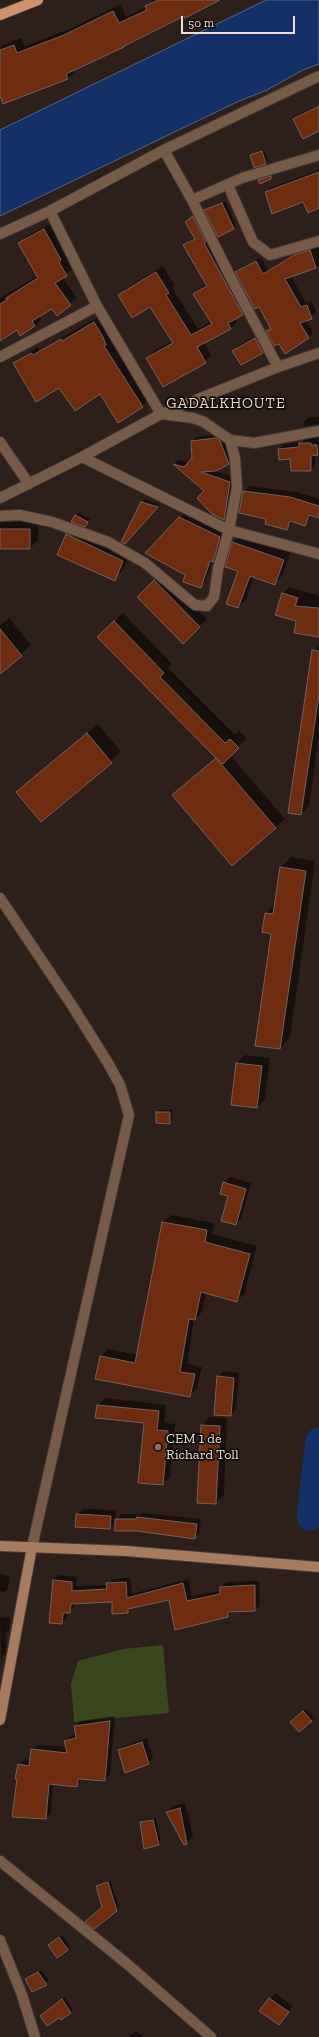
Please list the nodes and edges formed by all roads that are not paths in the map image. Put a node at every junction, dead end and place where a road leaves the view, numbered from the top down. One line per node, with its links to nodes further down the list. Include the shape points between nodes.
1 (38, 0): 2 (main road)
2 (0, 15)
3 (319, 76): 4 (street)
4 (164, 150): 7 (street); 8 (street)
5 (319, 155): 6 (street, via 242,178)
6 (228, 185): 7 (street); 10 (street, via 253,242 270,255)
7 (192, 200): 14 (street)
8 (50, 211): 9 (street); 11 (street)
9 (0, 234)
10 (319, 241)
11 (97, 306): 13 (street); 15 (street)
12 (319, 353): 14 (street)
13 (0, 357)
14 (278, 367): 15 (street)
15 (161, 414): 17 (street, via 204,422); 19 (street)
16 (319, 431): 17 (street, via 254,443)
17 (230, 440): 23 (street, via 235,458 237,487)
18 (0, 442): 20 (street)
19 (82, 457): 20 (street); 23 (street)
20 (29, 484): 21 (street)
21 (0, 498)
22 (0, 516): 23 (street, via 20,515 52,522 108,542 145,563 195,605 207,606 214,597 218,569)
23 (229, 530): 24 (street)
24 (319, 554)
25 (0, 898): 27 (street, via 108,1063 120,1085 129,1115)
26 (0, 1546): 27 (street)
27 (32, 1547): 28 (street, via 126,1551); 29 (street)
28 (319, 1567)
29 (0, 1720)
30 (0, 1861): 32 (street, via 126,1963)
31 (0, 1940): 33 (street, via 22,1995)
32 (206, 2035)
33 (35, 2037)

